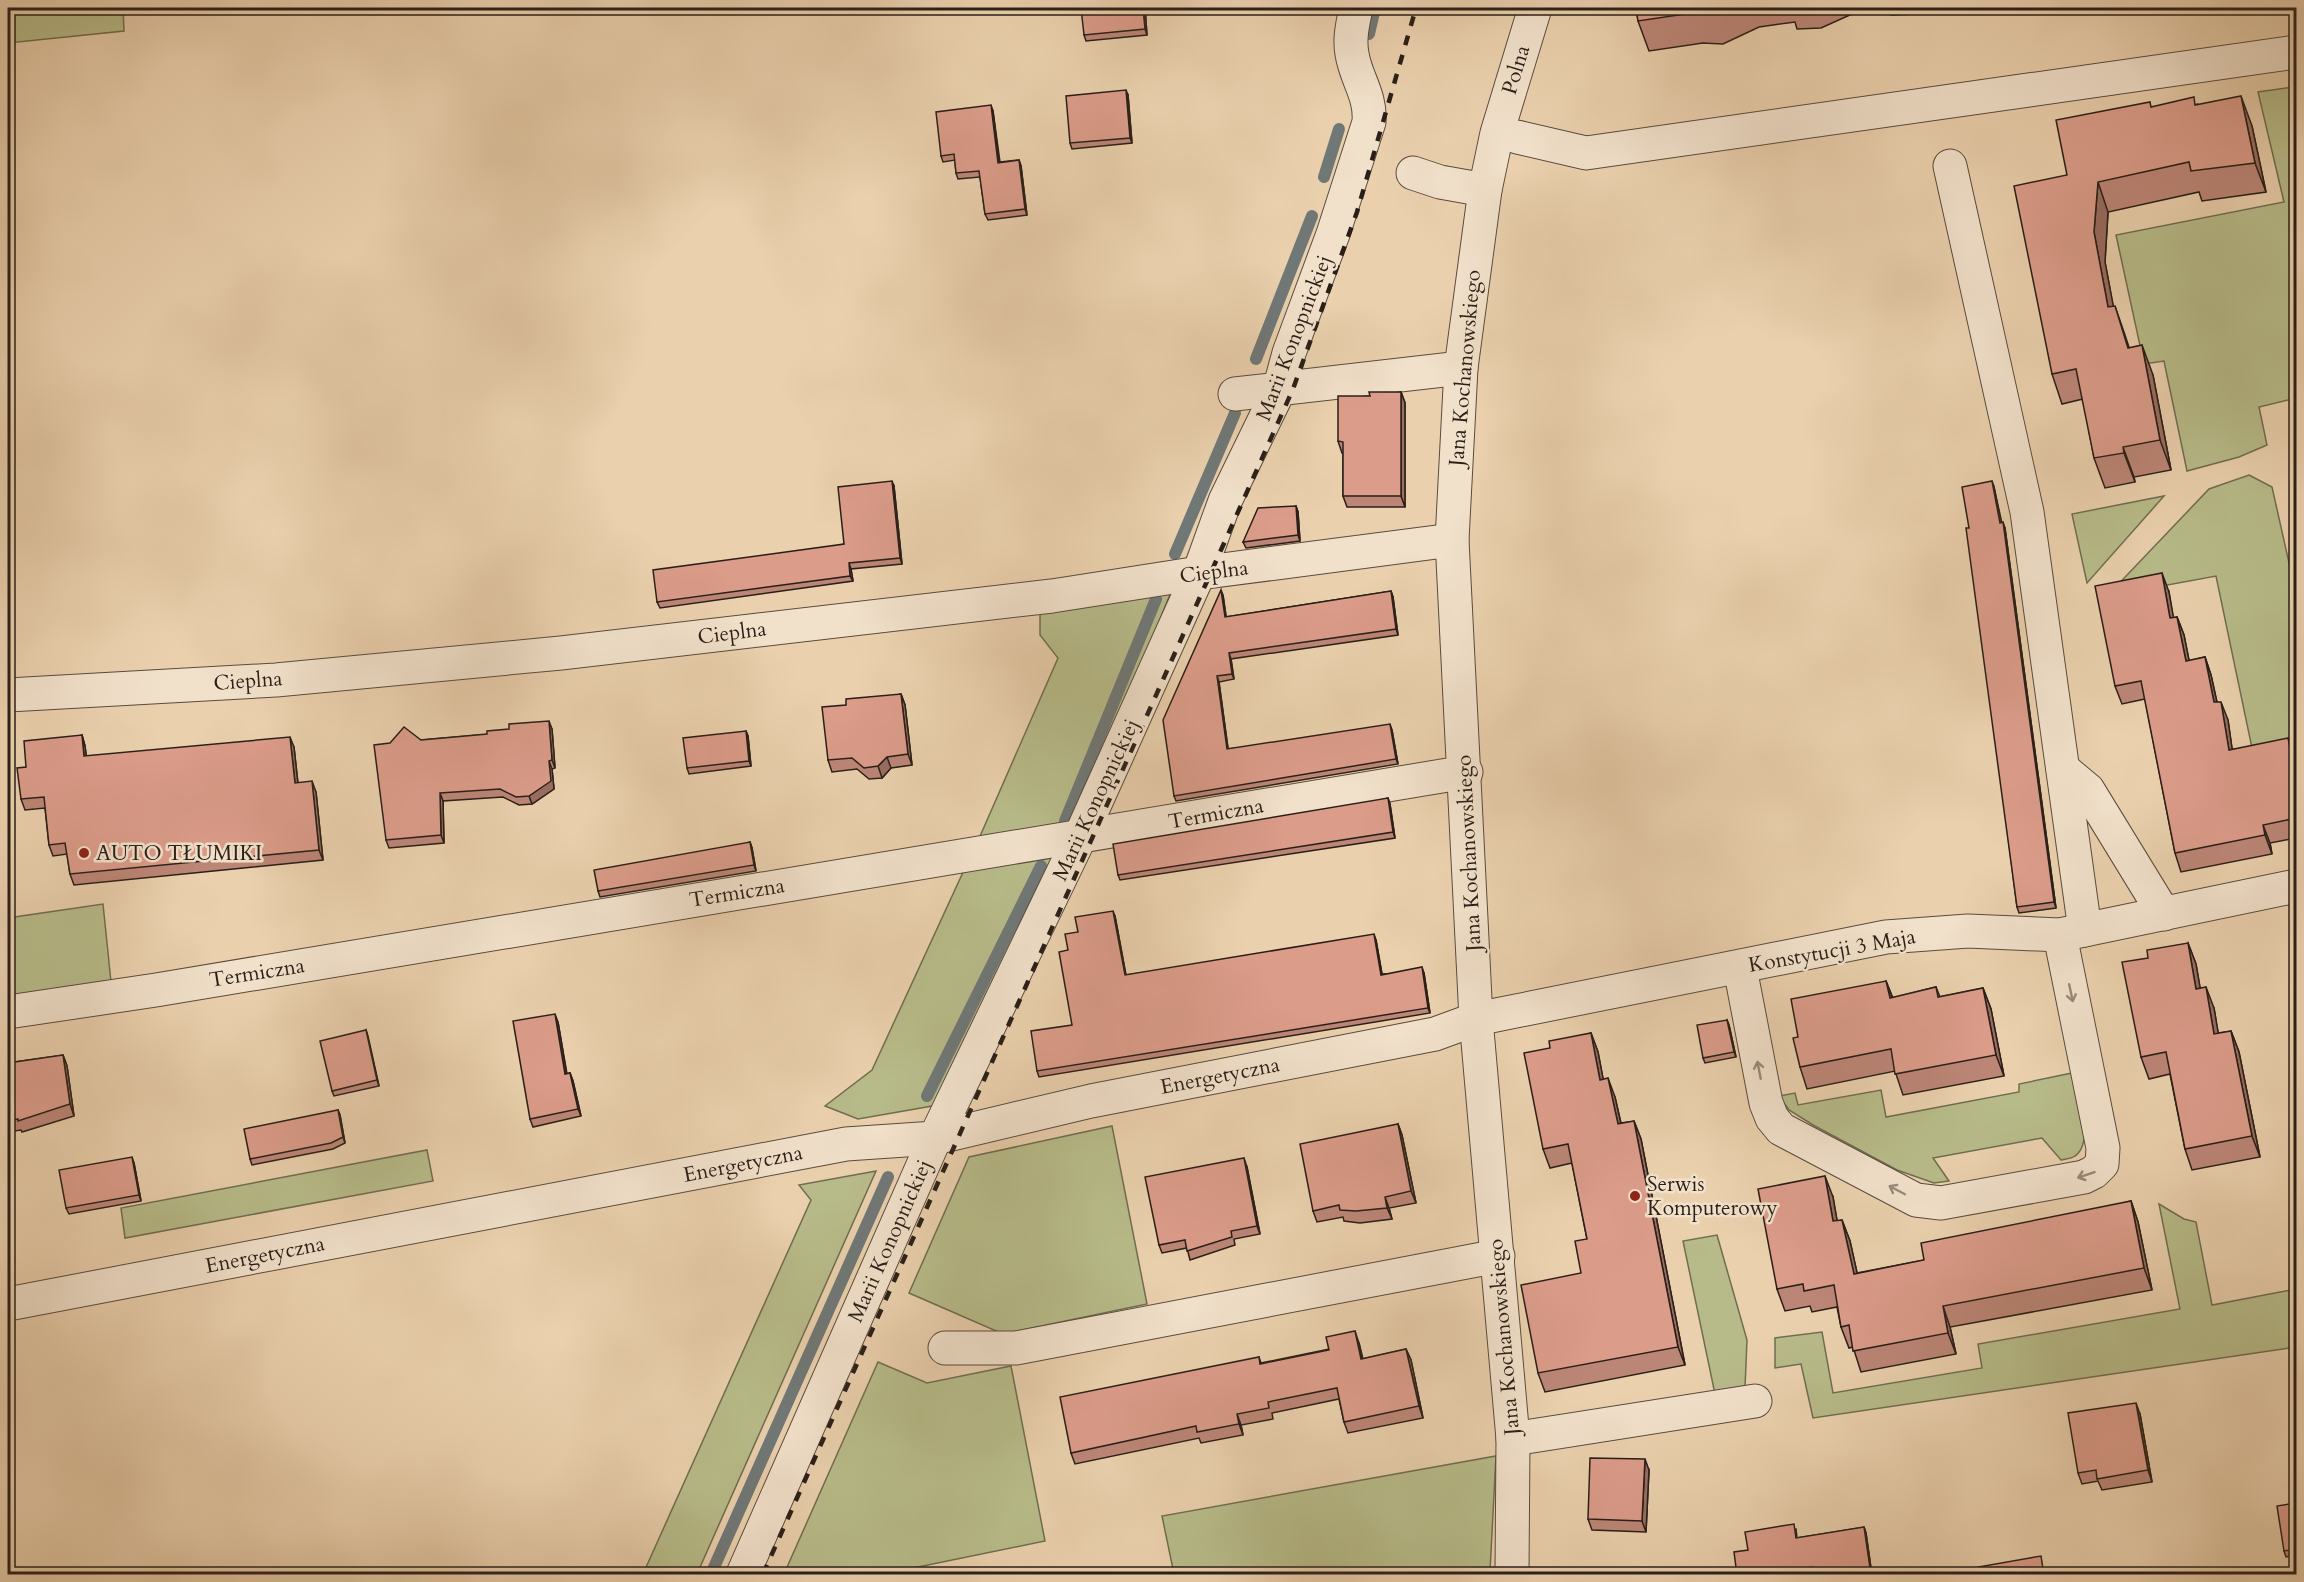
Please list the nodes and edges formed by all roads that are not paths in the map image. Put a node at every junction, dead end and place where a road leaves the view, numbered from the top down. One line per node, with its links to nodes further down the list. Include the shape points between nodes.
1 (1356, 8): 9 (street, Marii Konopnickiej, via 1350,37 1352,56 1370,106 1369,122)
2 (1535, 8): 4 (street, Polna)
3 (2296, 52): 4 (street, via 1586,153)
4 (1507, 135): 7 (street, Jana Kochanowskiego)
5 (1950, 166): 14 (street, via 2027,512)
6 (1413, 173): 7 (street)
7 (1485, 190): 8 (street, Jana Kochanowskiego)
8 (1461, 368): 9 (street); 11 (street, Jana Kochanowskiego)
9 (1279, 390): 10 (street); 12 (street, Marii Konopnickiej, via 1225,501)
10 (1235, 394)
11 (1452, 540): 12 (street, Cieplna); 15 (street, Jana Kochanowskiego)
12 (1199, 573): 13 (street, Cieplna, via 1053,596 561,652 276,680); 16 (street, Marii Konopnickiej)
13 (8, 695)
14 (2063, 769): 18 (street, via 2088,790); 19 (street)
15 (1466, 772): 16 (street, Termiczna); 22 (street, Jana Kochanowskiego)
16 (1081, 835): 21 (street, Termiczna); 23 (street, Marii Konopnickiej)
17 (2296, 886): 18 (street, Konstytucji 3 Maja)
18 (2164, 914): 19 (street, Konstytucji 3 Maja)
19 (2073, 933): 20 (street, Konstytucji 3 Maja, via 1968,931 1886,937); 20 (street, one-way to 20, via 2102,1164 2084,1176 1941,1203 1916,1200 1781,1129 1766,1103)
20 (1740, 968): 22 (street, Konstytucji 3 Maja)
21 (8, 1012)
22 (1476, 1019): 23 (street, Energetyczna, via 1435,1034 1091,1101); 24 (street, Jana Kochanowskiego)
23 (935, 1138): 25 (street, Energetyczna, via 846,1144); 29 (street, Marii Konopnickiej)
24 (1498, 1256): 26 (street, via 1016,1348); 28 (street, Jana Kochanowskiego)
25 (8, 1304)
26 (945, 1348)
27 (1755, 1401): 28 (street)
28 (1514, 1439): 30 (street, Jana Kochanowskiego)
29 (743, 1575)
30 (1512, 1575)

